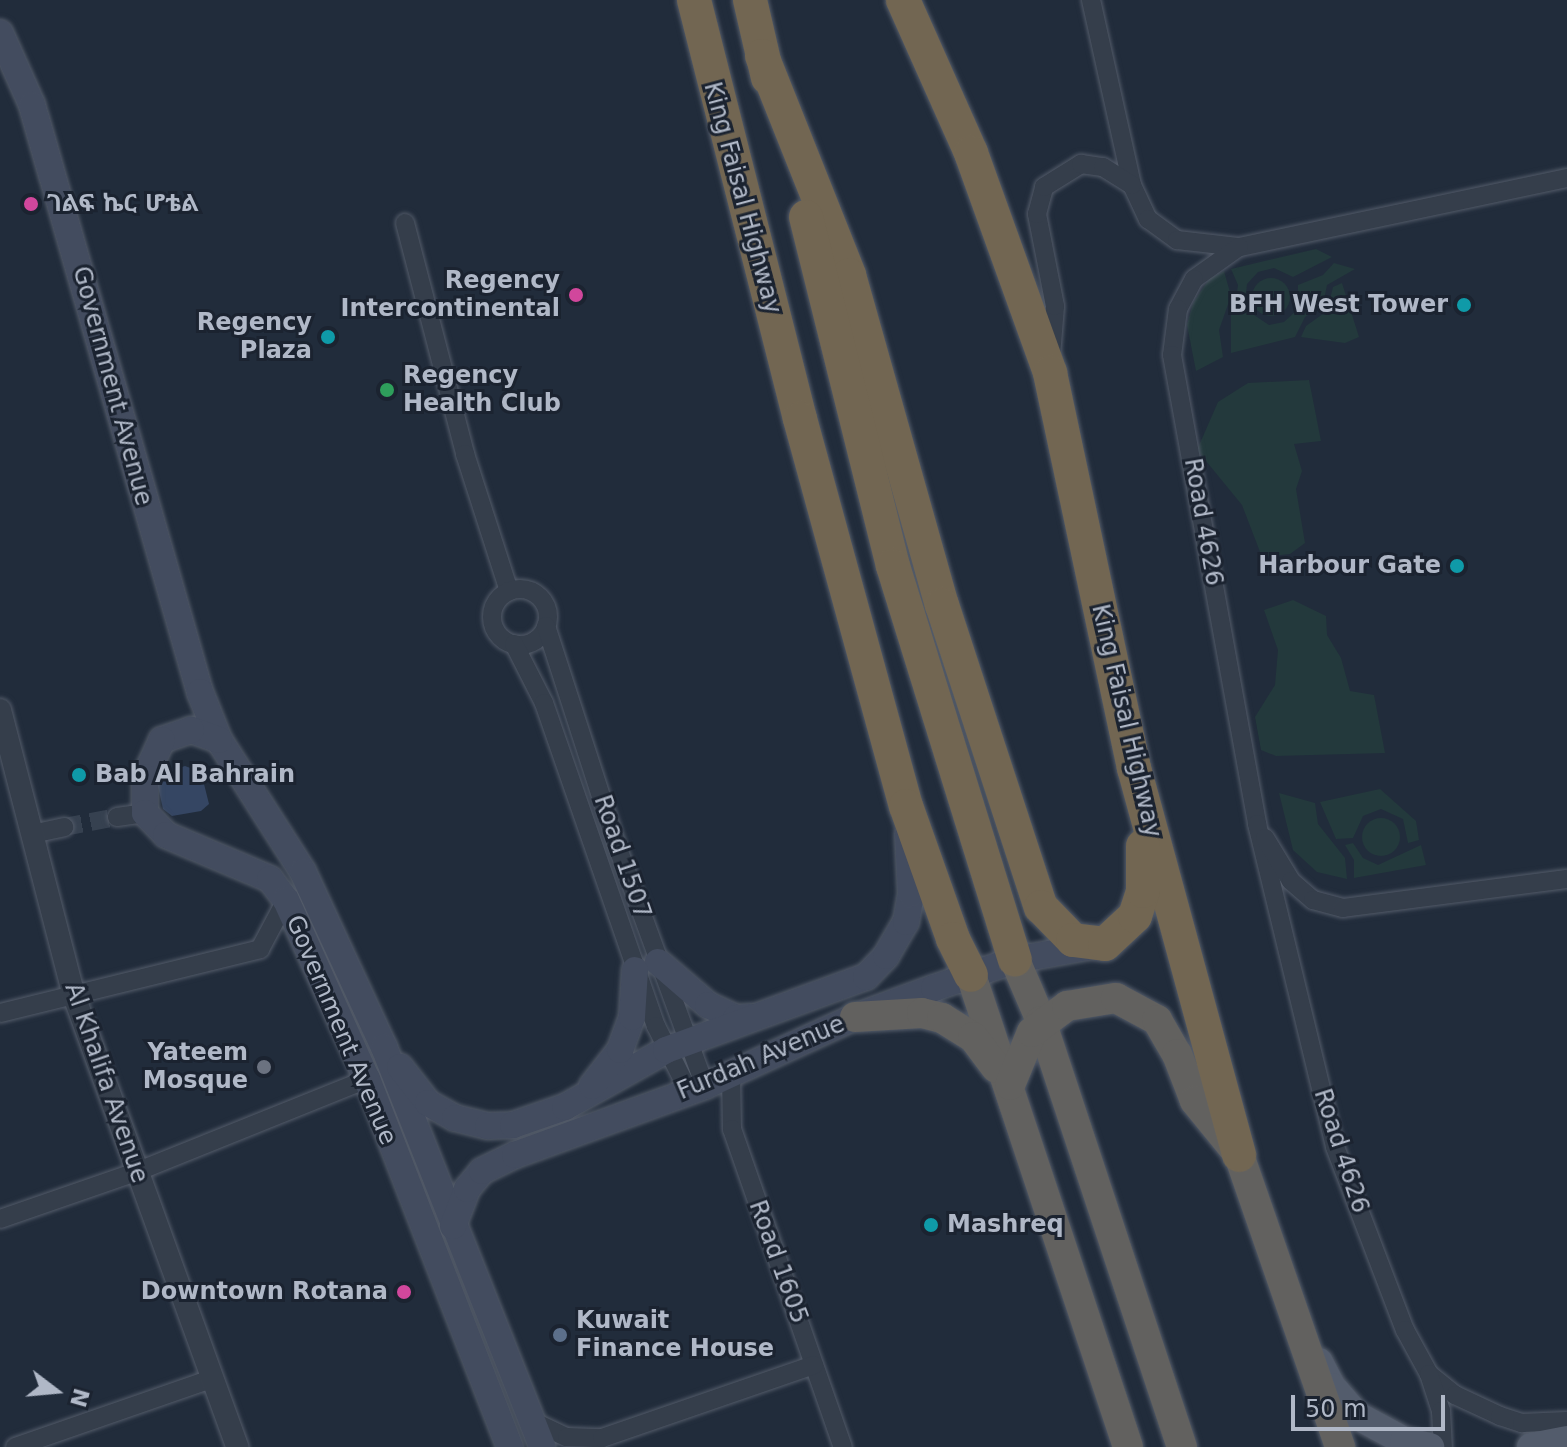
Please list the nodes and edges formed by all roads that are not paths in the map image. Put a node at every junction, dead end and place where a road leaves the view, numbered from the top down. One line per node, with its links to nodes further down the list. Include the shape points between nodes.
1 (694, 0): 19 (highway, King Faisal Highway, via 800,419)
2 (750, 0): 6 (highway)
3 (903, 0): 12 (highway, King Faisal Highway, via 971,153)
4 (1091, 0): 9 (street, Road 4626)
5 (0, 33): 7 (main road, Government Avenue)
6 (762, 56): 27 (highway, via 849,275 942,605 1041,907 1073,940); 28 (highway, via 893,566)
7 (7, 61): 17 (main road, Government Avenue, via 87,290 182,636)
8 (1567, 178): 11 (street, Road 4626)
9 (1132, 185): 11 (street, Road 4626, via 1148,219 1165,235 1189,244); 12 (street, via 1103,167 1081,164 1044,187 1037,214 1055,306)
10 (405, 223): 13 (street)
11 (1239, 247): 22 (street, Road 4626, via 1194,279 1178,309 1172,355)
12 (1050, 373): 18 (highway, King Faisal Highway)
13 (507, 592): 14 (street, via 536,595 546,609); 15 (street, via 494,606 493,625)
14 (546, 626): 15 (street, via 537,639); 29 (street, Road 1507)
15 (514, 644): 29 (street, Road 1507, via 544,703)
16 (0, 710): 24 (street, Al Khalifa Avenue)
17 (219, 740): 20 (main road, via 191,730 162,740 145,777); 37 (main road, Government Avenue, via 282,833)
18 (1134, 768): 27 (highway, via 1143,891 1135,916); 43 (highway, King Faisal Highway)
19 (906, 806): 30 (highway, King Faisal Highway); 33 (main road, Furdah Avenue, via 911,894 906,922 886,956 866,977)
20 (145, 813): 21 (street); 26 (main road, Government Avenue, via 166,835 270,879)
21 (117, 817)
22 (1257, 824): 25 (street, Road 4626, via 1291,881 1313,900 1343,908 1363,910); 49 (street, Road 4626, via 1335,1147 1408,1338)
23 (64, 827): 24 (street)
24 (32, 834): 31 (street, Al Khalifa Avenue)
25 (1567, 879)
26 (286, 900): 31 (street, via 260,949); 39 (main road, Government Avenue)
27 (1105, 944): 28 (main road, Furdah Avenue)
28 (1015, 960): 30 (main road, Furdah Avenue); 35 (highway)
29 (647, 966): 33 (main road, via 720,1012); 36 (street, Road 1507); 42 (main road, via 620,1050 602,1077)
30 (971, 975): 34 (main road, Furdah Avenue); 40 (highway, King Faisal Highway)
31 (73, 993): 32 (street); 44 (street, Al Khalifa Avenue)
32 (0, 1013)
33 (760, 1016): 36 (main road, Furdah Avenue)
34 (855, 1017): 38 (main road, Furdah Avenue); 40 (highway, via 922,1013 942,1018 973,1037)
35 (1041, 1021): 40 (highway, via 1020,1051); 43 (highway, via 1091,998 1137,1005 1157,1020 1195,1101); 60 (highway)
36 (676, 1046): 41 (street, Road 1507); 42 (main road, Furdah Avenue)
37 (384, 1047): 42 (main road, Furdah Avenue, via 428,1103 455,1118 513,1125); 46 (main road, Government Avenue)
38 (731, 1074): 41 (main road, Furdah Avenue); 48 (street, Road 1605, via 732,1129)
39 (367, 1079): 44 (street); 56 (main road, Government Avenue)
40 (1010, 1085): 59 (highway, King Faisal Highway)
41 (697, 1089): 46 (main road, Furdah Avenue, via 482,1171 467,1189)
42 (565, 1107)
43 (1239, 1155): 47 (highway, King Faisal Highway)
44 (136, 1172): 45 (street); 50 (street, Al Khalifa Avenue)
45 (0, 1219)
46 (453, 1226): 51 (main road, Government Avenue)
47 (1281, 1285): 61 (highway, King Faisal Highway); 62 (main road, via 1332,1387 1356,1415 1404,1441)
48 (814, 1365): 51 (street, via 602,1438 567,1437); 58 (street, Road 1605)
49 (1429, 1374): 52 (street, Road 4626, via 1455,1395 1500,1416 1522,1423); 63 (street, Road 4626, via 1441,1411)
50 (211, 1379): 54 (street); 55 (street, Al Khalifa Avenue)
51 (532, 1421): 57 (main road, Government Avenue)
52 (1567, 1421)
53 (1567, 1440): 64 (main road)
54 (15, 1447)
55 (237, 1447)
56 (510, 1447)
57 (542, 1447)
58 (843, 1447)
59 (1128, 1447)
60 (1182, 1447)
61 (1340, 1447)
62 (1430, 1447)
63 (1443, 1447)
64 (1531, 1447)

